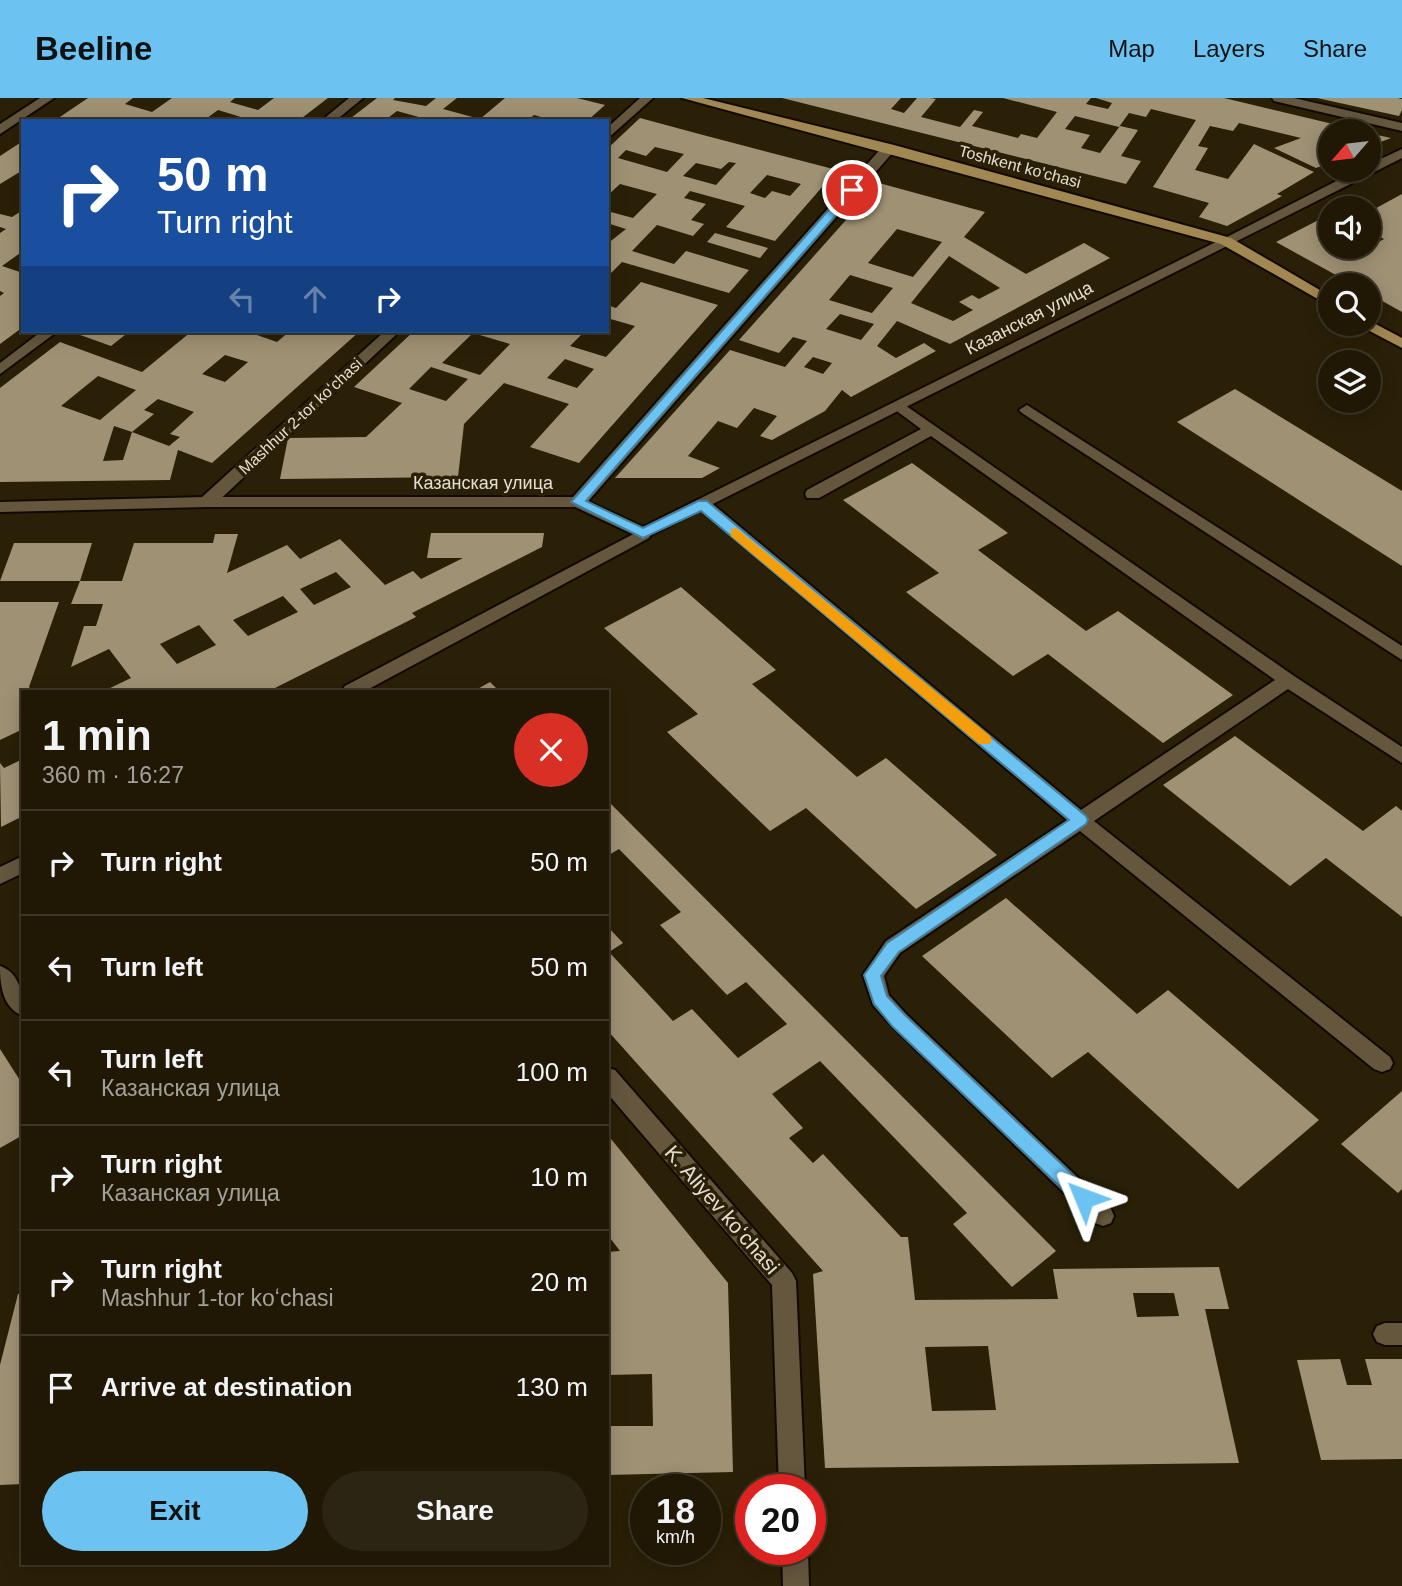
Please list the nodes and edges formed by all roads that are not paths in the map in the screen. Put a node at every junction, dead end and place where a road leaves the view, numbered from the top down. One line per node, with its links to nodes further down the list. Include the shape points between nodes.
1 (48, 98): 8 (street)
2 (357, 98): 6 (street)
3 (647, 98): 9 (street)
4 (688, 98): 10 (main road, Toshkent ko'chasi)
5 (1278, 98): 7 (street)
6 (330, 119)
7 (1402, 127)
8 (0, 130)
9 (609, 133)
10 (889, 148): 12 (main road, Toshkent ko'chasi); 24 (street)
11 (1402, 153): 12 (street, Казанская улица)
12 (1226, 241): 13 (main road, Toshkent ko'chasi); 19 (street, Казанская улица)
13 (1318, 295)
14 (1381, 332): 17 (main road)
15 (48, 333): 18 (street)
16 (391, 333): 23 (street, Mashhur 2-tor koʻchasi)
17 (1402, 344)
18 (0, 370)
19 (899, 405): 21 (street); 25 (street, Казанская улица)
20 (1027, 410): 28 (street)
21 (932, 429): 22 (street); 29 (street)
22 (813, 494)
23 (207, 502): 24 (street, Казанская улица); 26 (street, Казанская улица)
24 (578, 502): 27 (street, Казанская улица)
25 (703, 505): 27 (street, Казанская улица); 32 (street)
26 (0, 507)
27 (643, 534): 30 (street)
28 (1402, 654)
29 (1288, 680): 31 (street); 32 (street)
30 (353, 690)
31 (1402, 757)
32 (1080, 820): 37 (street); 39 (street, via 893,947 873,975 880,999 898,1020)
33 (21, 865): 34 (street)
34 (0, 876)
35 (0, 974): 36 (street)
36 (21, 1004)
37 (1382, 1063)
38 (609, 1080): 40 (street, K. Aliyev koʻchasi, via 783,1281)
39 (1103, 1216)
40 (791, 1474)
41 (795, 1565): 42 (street)
42 (796, 1586)

